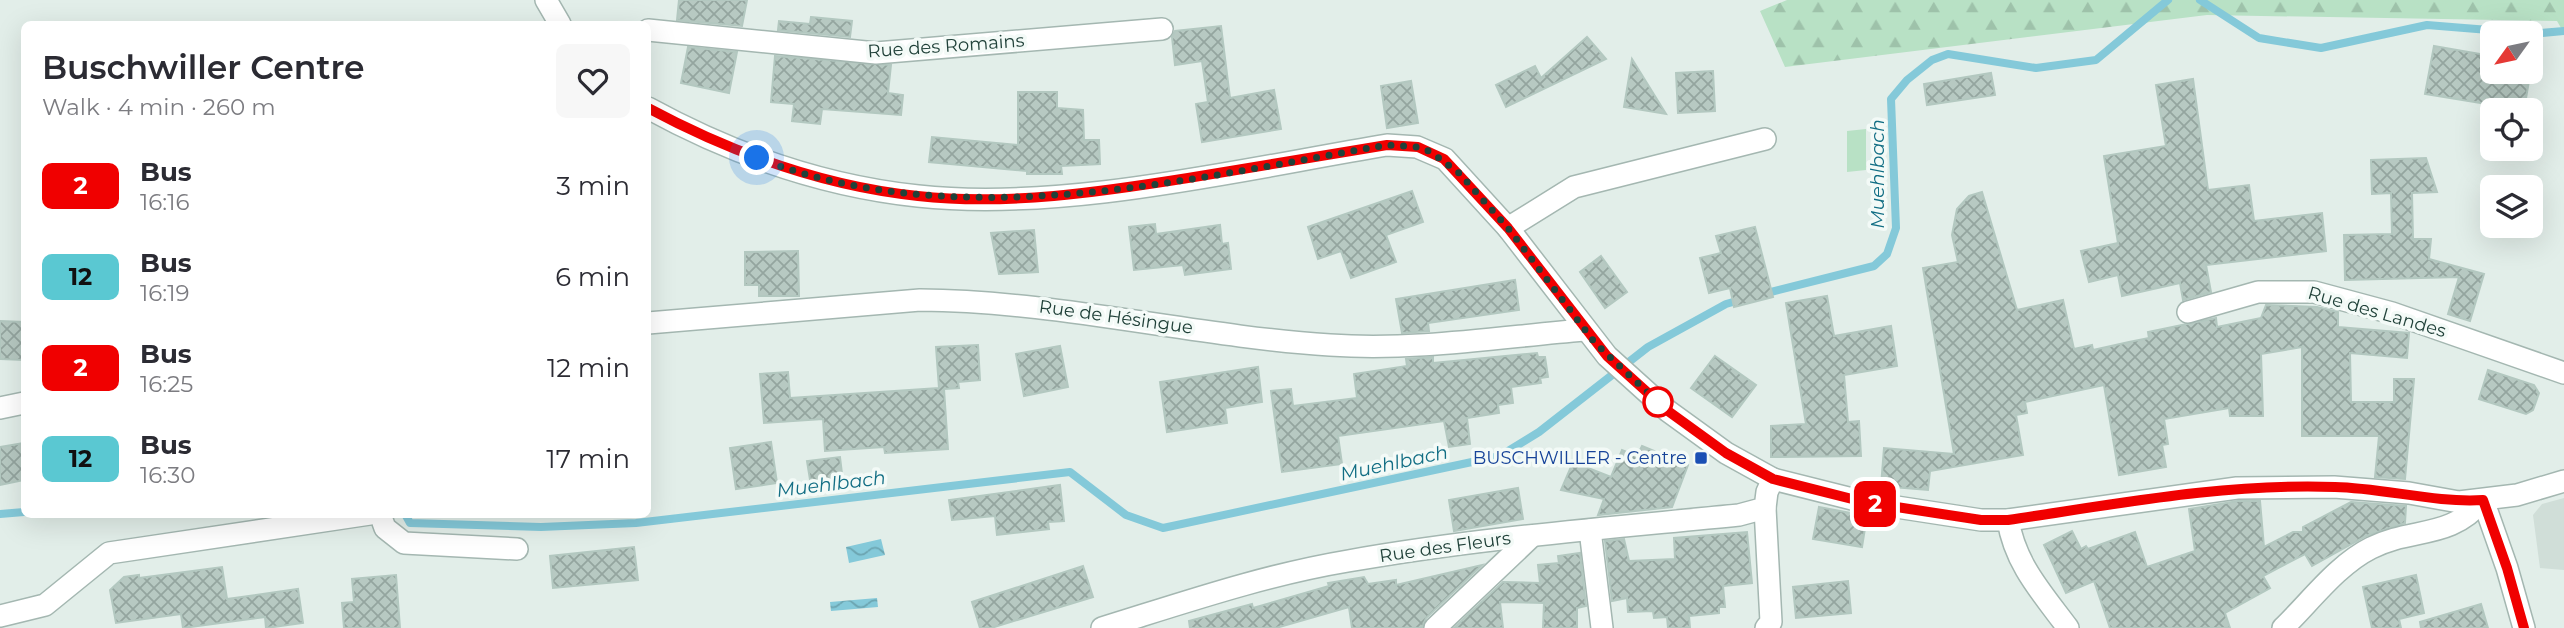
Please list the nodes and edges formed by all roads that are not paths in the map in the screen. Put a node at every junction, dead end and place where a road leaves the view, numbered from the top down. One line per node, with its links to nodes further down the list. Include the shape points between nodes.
1 (547, 0): 2 (street)
2 (558, 21)
3 (1162, 29): 4 (street, Rue des Romains, via 888,53)
4 (651, 30)
5 (651, 109): 7 (street, via 741,152 812,176 869,189 947,198 1090,192 1387,145 1418,147 1444,159)
6 (1765, 139): 7 (street, via 1574,187)
7 (1508, 228): 10 (street)
8 (2188, 312): 11 (street, Rue des Landes, via 2258,292 2314,292 2392,313)
9 (651, 323): 10 (street, Rue de Hésingue, via 964,300 1352,346)
10 (1584, 330): 14 (street, via 1607,356 1696,433)
11 (2564, 373)
12 (21, 404): 13 (street)
13 (0, 408)
14 (1773, 479): 17 (street); 20 (street, via 1864,502)
15 (2564, 481): 16 (street)
16 (2483, 500): 20 (street, via 2459,502 2334,486 2272,486 2193,492); 30 (street, via 2458,523 2393,539 2358,555); 31 (street)
17 (1765, 508): 21 (street, Rue des Fleurs, via 1739,515); 28 (street, via 1771,622)
18 (343, 518): 24 (street, via 109,553 45,605)
19 (381, 518): 23 (street, via 385,528 404,543)
20 (2008, 520): 29 (street, via 2021,564)
21 (1590, 530): 22 (street, Rue des Fleurs); 27 (street)
22 (1532, 536): 25 (street, Rue des Fleurs, via 1346,561 1245,585); 26 (street)
23 (517, 549)
24 (0, 616)
25 (1102, 628)
26 (1435, 628)
27 (1602, 628)
28 (1766, 628)
29 (2068, 628)
30 (2283, 628)
31 (2524, 628)

